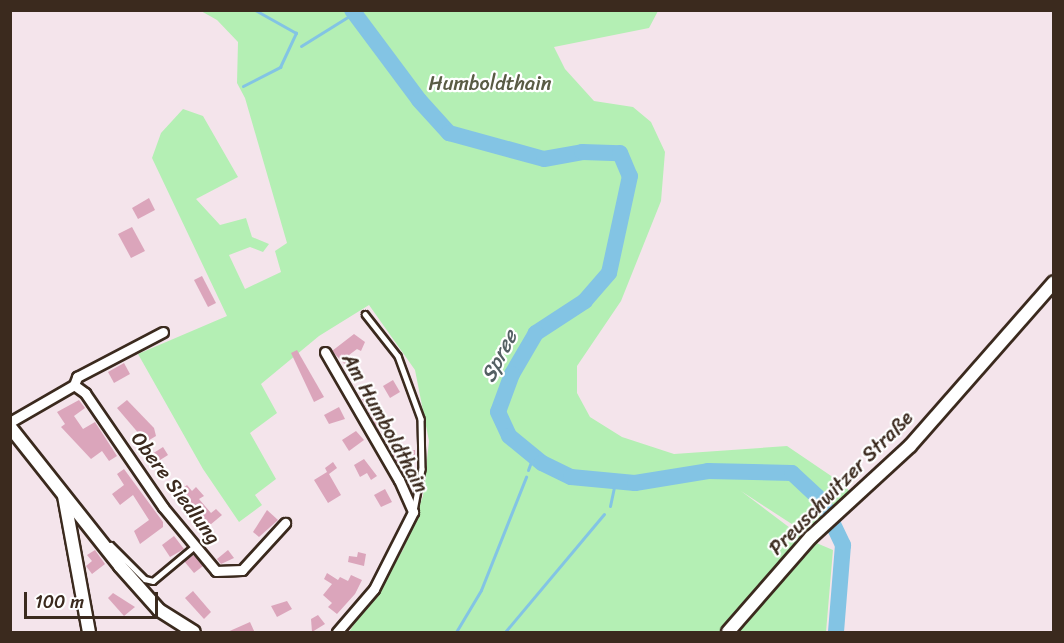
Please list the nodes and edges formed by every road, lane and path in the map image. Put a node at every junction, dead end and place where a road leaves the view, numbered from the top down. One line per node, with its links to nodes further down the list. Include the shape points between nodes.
1 (1053, 282): 16 (street, Preuschwitzer Straße, via 910,446 852,504 811,537)
2 (365, 314): 9 (lane, via 398,356 421,419 422,469)
3 (163, 332): 5 (street, via 77,377)
4 (326, 352): 9 (street, Am Humboldthain)
5 (75, 385): 6 (street); 12 (street, Obere Siedlung, via 85,393 163,507)
6 (10, 422)
7 (10, 427): 8 (street)
8 (64, 495): 11 (street); 13 (street)
9 (413, 512): 15 (street, Am Humboldthain, via 374,589)
10 (285, 523): 12 (street, Obere Siedlung, via 242,570 234,573 216,571)
11 (105, 545): 12 (lane, via 111,545 145,579 153,581); 14 (street, via 159,609)
12 (196, 545)
13 (89, 633)
14 (194, 633)
15 (337, 633)
16 (728, 633)

